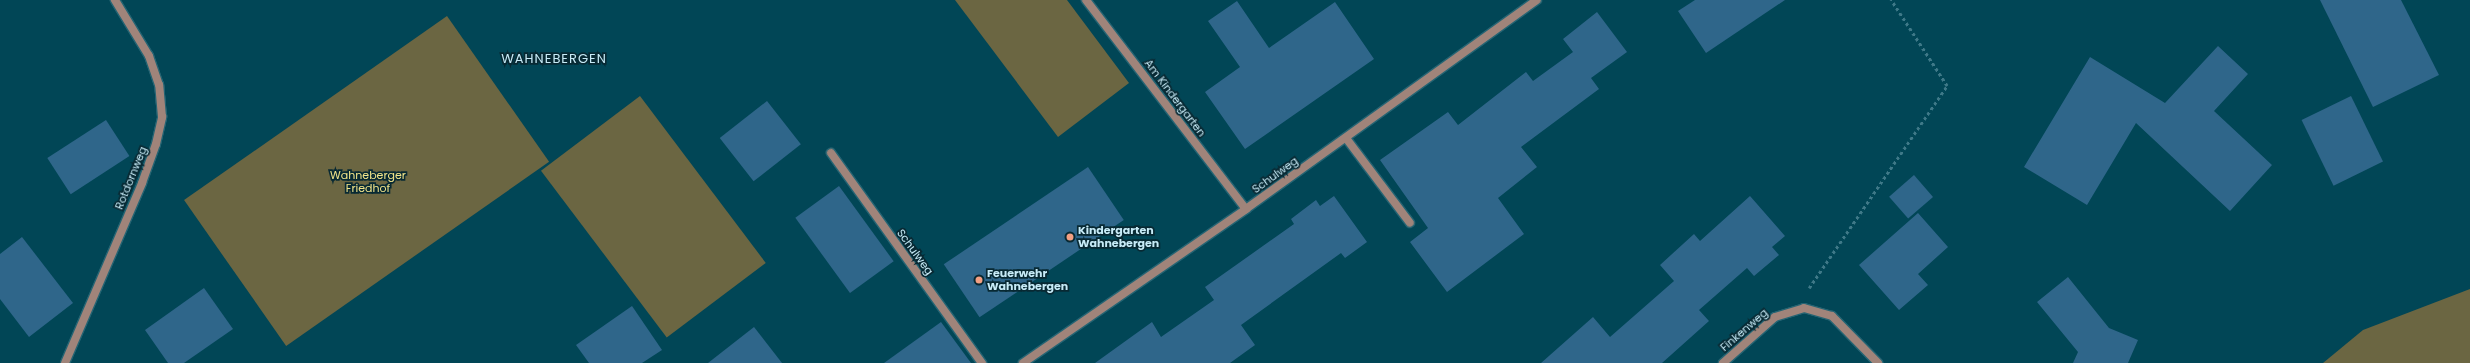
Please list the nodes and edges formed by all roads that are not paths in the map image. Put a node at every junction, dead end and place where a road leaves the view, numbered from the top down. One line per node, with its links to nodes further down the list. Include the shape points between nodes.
1 (116, 0): 8 (street, Rotdornweg, via 149,56 159,84 162,117 156,144 142,183)
2 (1086, 0): 6 (street, Am Kindergarten)
3 (1537, 0): 4 (street, Schulweg)
4 (1346, 138): 6 (street, Schulweg); 7 (street)
5 (831, 153): 9 (street, Schulweg)
6 (1246, 209): 10 (street, Schulweg)
7 (1410, 223)
8 (65, 363)
9 (982, 363)
10 (1023, 363)
11 (1723, 363): 12 (street, Finkenweg, via 1775,317 1804,308 1832,316)
12 (1878, 363)

